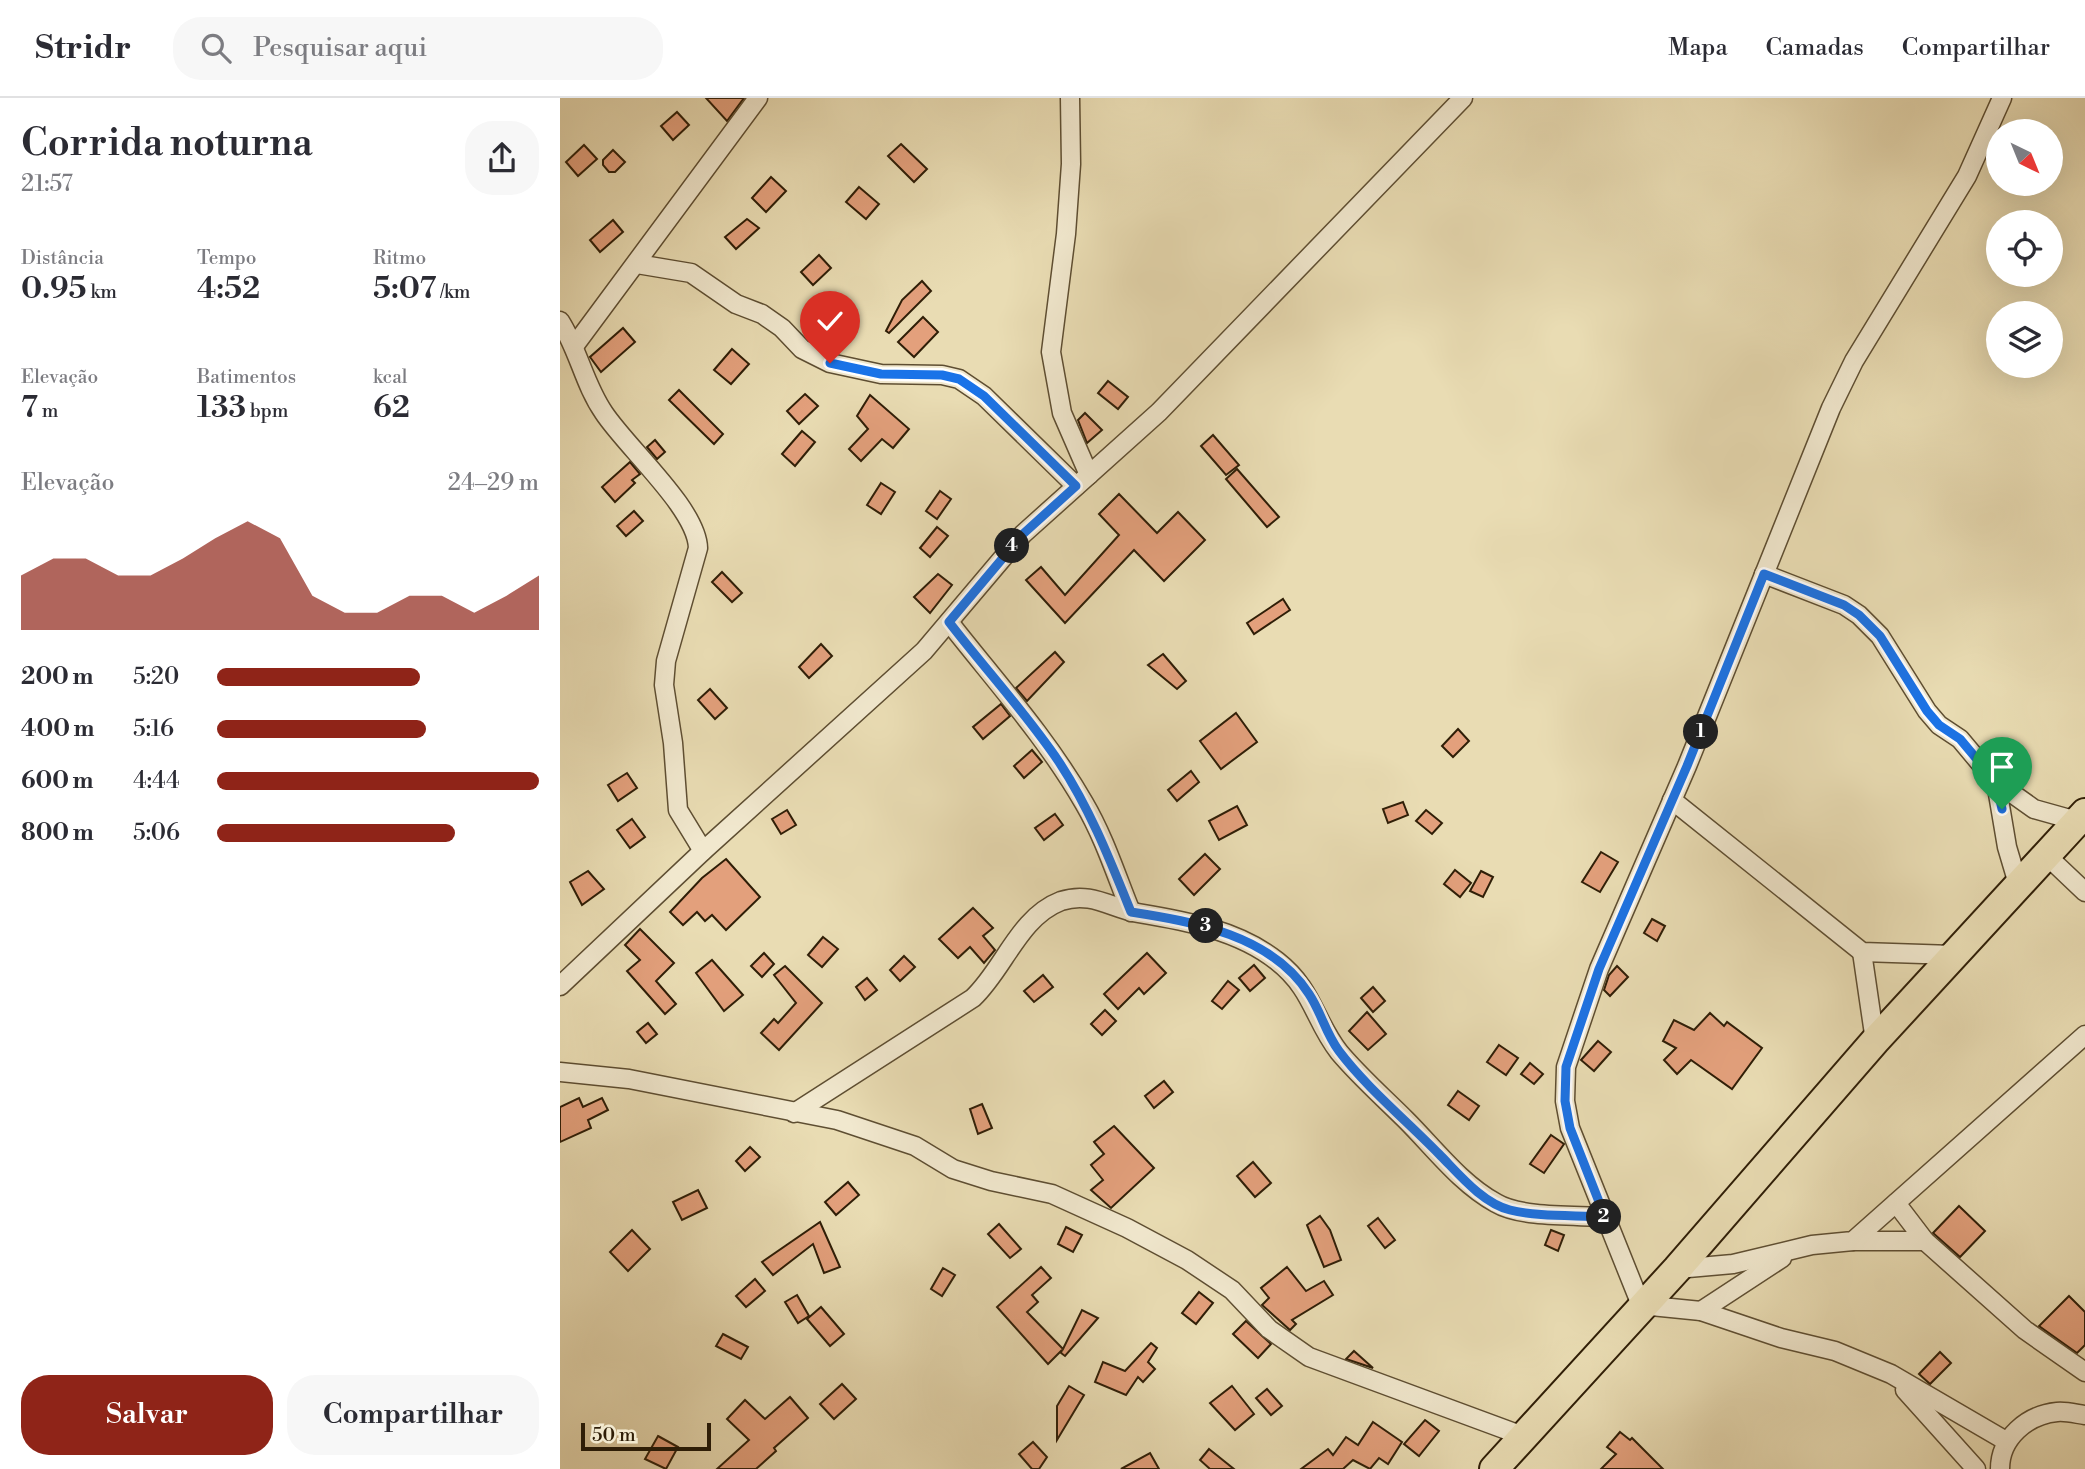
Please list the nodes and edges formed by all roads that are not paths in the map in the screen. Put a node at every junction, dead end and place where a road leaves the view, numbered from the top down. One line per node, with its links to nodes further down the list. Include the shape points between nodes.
1 (758, 98): 5 (street)
2 (1070, 98): 7 (street, via 1066,234 1051,352 1062,413)
3 (1463, 98): 7 (street, via 1159,412)
4 (2002, 98): 8 (street, via 1967,176 1854,361)
5 (637, 264): 6 (street); 7 (street, via 691,273 736,304 762,314 802,349 830,363 881,374 959,379)
6 (565, 333): 13 (street, via 592,396 698,533 698,548 666,660 664,685 678,810)
7 (1082, 480): 9 (street, via 1023,534)
8 (1764, 574): 10 (street, via 1859,615 1880,636 1927,711 1960,739); 11 (street)
9 (949, 622): 13 (street, via 924,651); 17 (street, via 1060,764 1099,832)
10 (1996, 782): 12 (street, via 2034,809); 15 (street)
11 (1672, 800): 18 (street); 26 (street, via 1599,969 1566,1067 1570,1128)
12 (2081, 817): 14 (main road)
13 (703, 851): 20 (street)
14 (2045, 854): 15 (main road); 16 (street)
15 (2018, 884): 19 (main road)
16 (2085, 892)
17 (1131, 912): 24 (street, via 1099,899 1060,902 1026,927 973,998); 26 (street, via 1196,922 1275,959 1310,995 1338,1051 1465,1180 1494,1203 1509,1210)
18 (1862, 952): 19 (street); 22 (street)
19 (1953, 955): 22 (main road)
20 (560, 986)
21 (2085, 1035): 25 (street)
22 (1875, 1041): 30 (main road)
23 (560, 1072): 24 (street, via 629,1079)
24 (794, 1113): 36 (street, via 883,1133 953,1168 1052,1194 1187,1260 1232,1290 1269,1329 1309,1357)
25 (1896, 1203): 27 (street); 28 (street)
26 (1605, 1217): 31 (street)
27 (1853, 1241): 28 (street); 29 (street)
28 (1925, 1241): 33 (street, via 2025,1330)
29 (1793, 1250): 30 (street, via 1732,1264); 32 (street)
30 (1677, 1269): 31 (main road)
31 (1641, 1305): 32 (street); 36 (main road)
32 (1701, 1311): 34 (street, via 1835,1351)
33 (2084, 1370)
34 (1891, 1374): 37 (street); 39 (street)
35 (2085, 1415): 37 (street, via 2058,1412 2032,1420)
36 (1523, 1436): 38 (main road)
37 (2006, 1441): 40 (street)
38 (1494, 1469)
39 (1976, 1469)
40 (2000, 1469)

